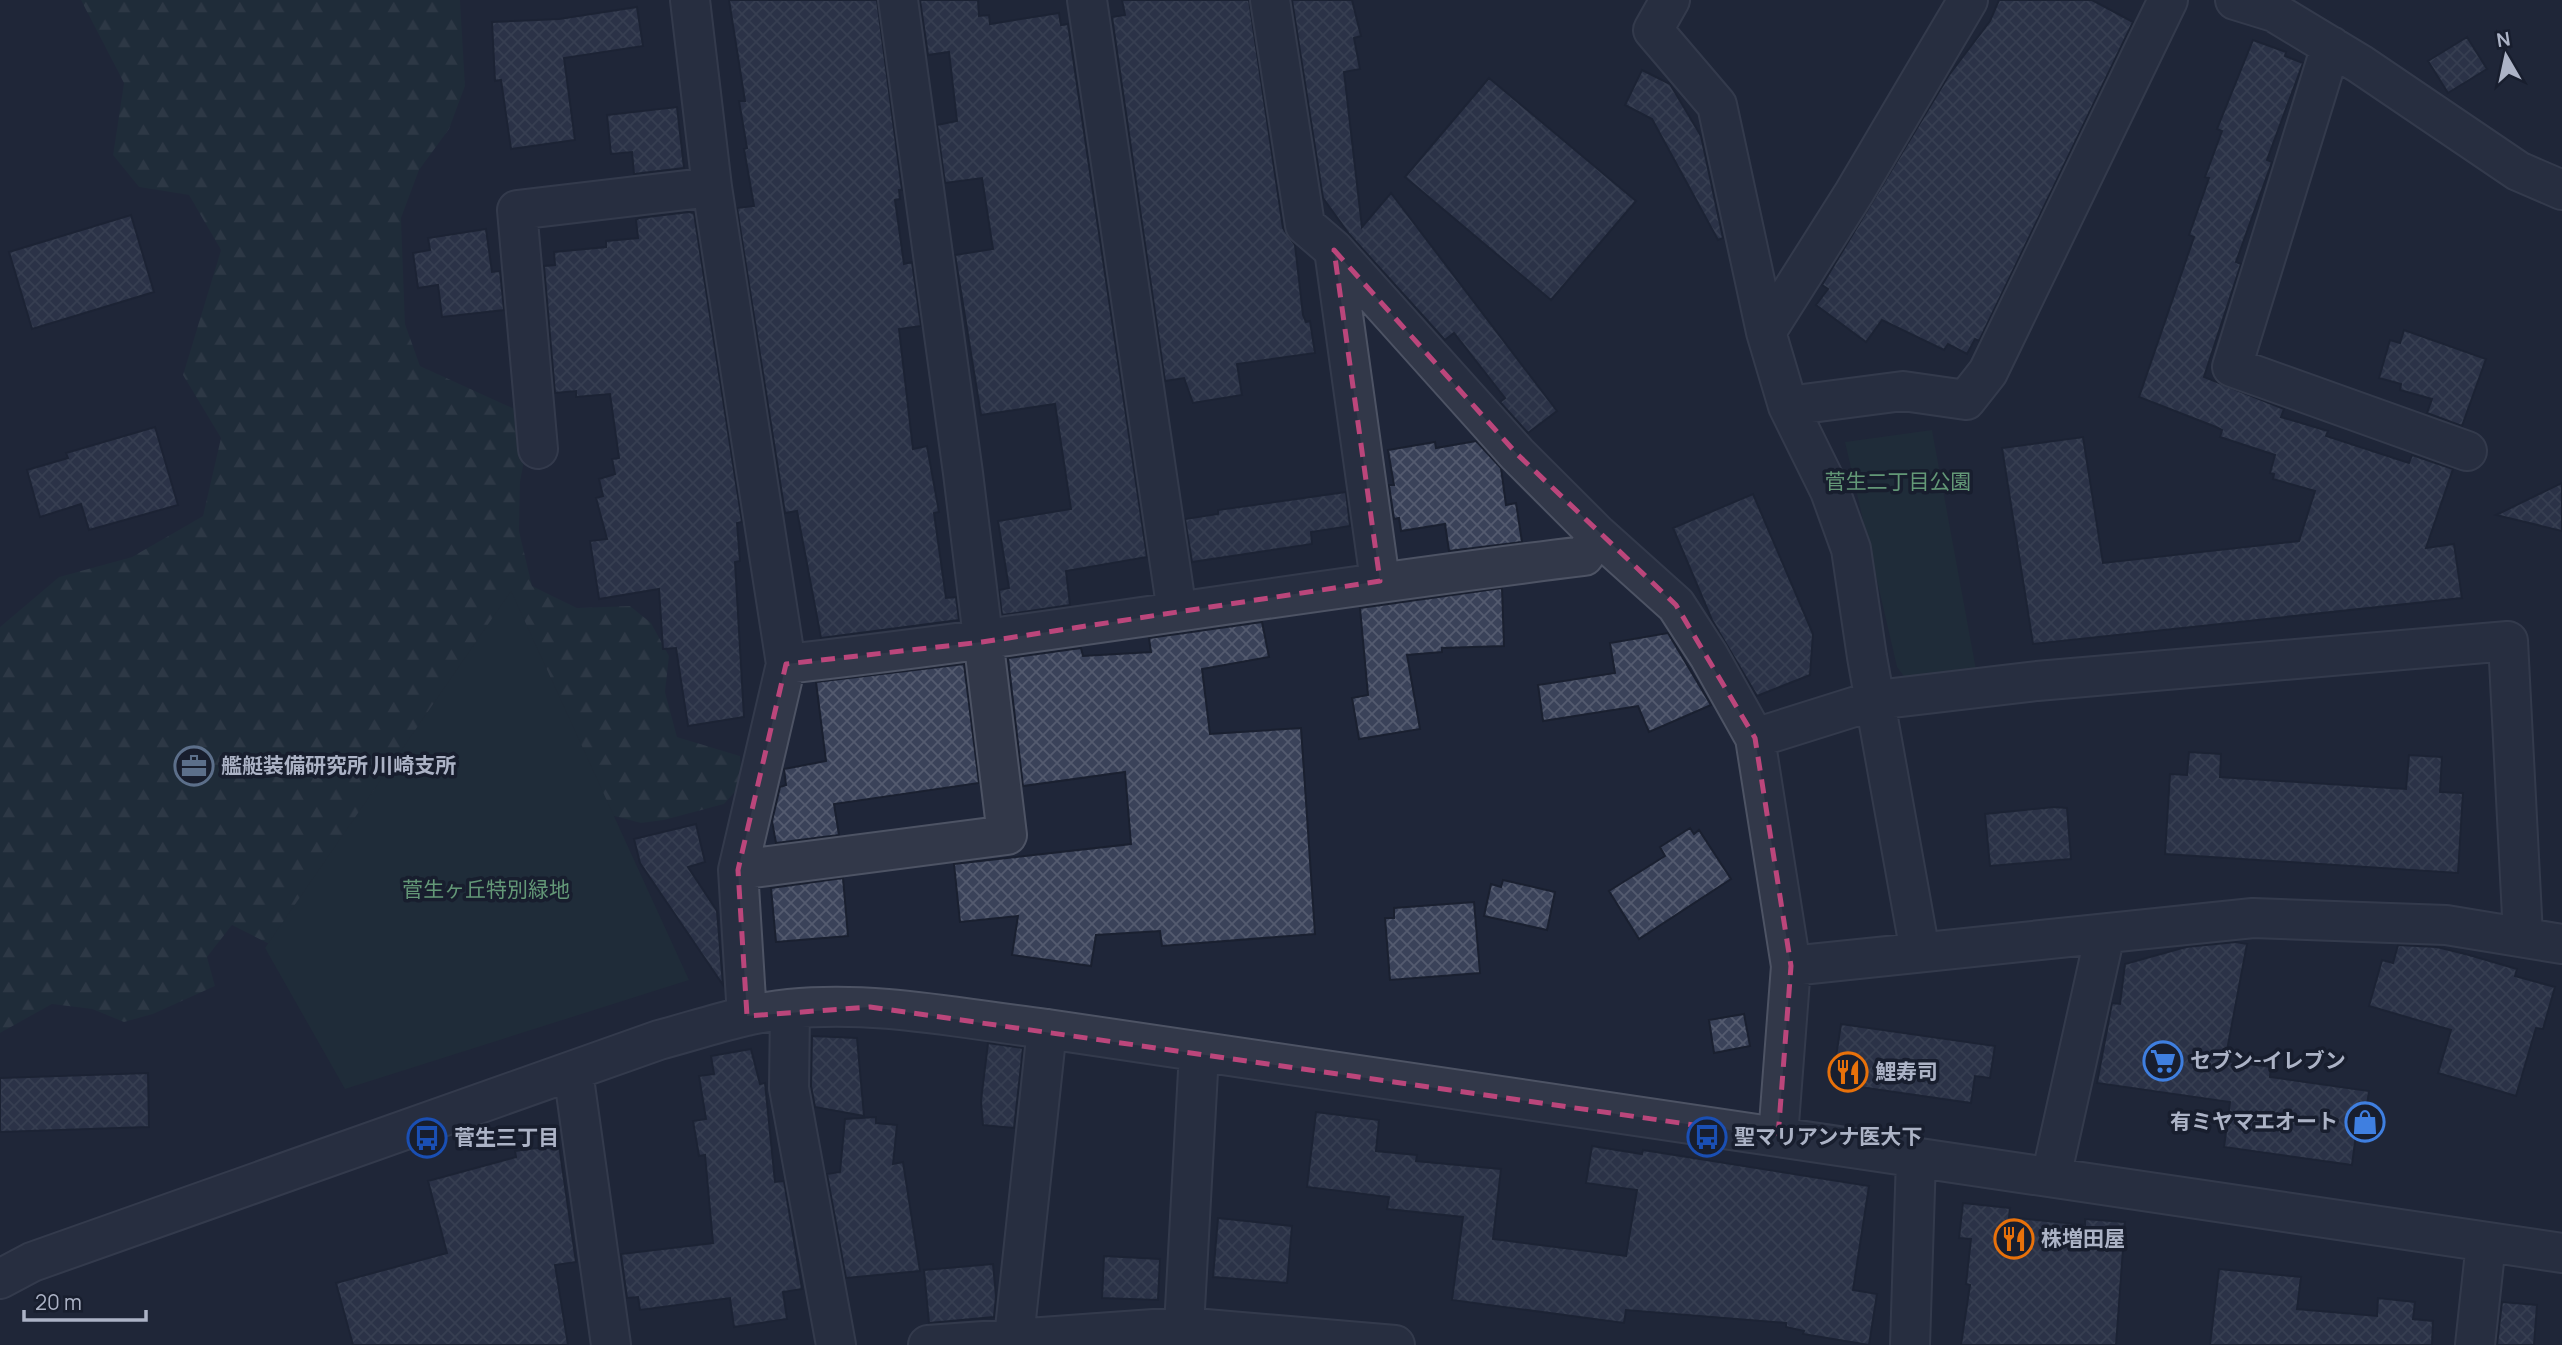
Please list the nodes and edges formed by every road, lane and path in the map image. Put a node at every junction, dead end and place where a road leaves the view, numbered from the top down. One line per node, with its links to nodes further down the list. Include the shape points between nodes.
1 (690, 0): 10 (street)
2 (898, 0): 20 (street)
3 (1087, 0): 19 (street)
4 (1270, 0): 12 (street, via 1305,225)
5 (1670, 0): 13 (street, via 1653,30 1717,105)
6 (1968, 0): 13 (street)
7 (2168, 0): 14 (street, via 1988,372 1966,400 1903,391)
8 (2235, 0): 9 (street, via 2274,12)
9 (2331, 46): 11 (street, via 2518,171); 16 (street, via 2232,367)
10 (712, 187): 15 (street, via 517,211); 21 (street)
11 (2562, 190)
12 (1334, 250): 17 (street, via 1517,454); 18 (street)
13 (1766, 332): 14 (street)
14 (1788, 406): 22 (street, via 1830,491 1851,549)
15 (538, 449)
16 (2467, 451)
17 (1598, 534): 18 (street, via 1584,556); 23 (street, via 1676,605)
18 (1380, 581): 19 (street)
19 (1177, 612): 20 (street)
20 (982, 642): 21 (street); 24 (street, via 1007,835)
21 (786, 664): 24 (street)
22 (1876, 700): 23 (street); 26 (street, via 2037,681 2508,641); 28 (street)
23 (1755, 738): 29 (street)
24 (738, 870): 31 (street)
25 (2105, 934): 26 (street, via 2253,918 2446,925); 28 (street); 37 (street)
26 (2524, 936): 27 (street)
27 (2562, 944)
28 (1920, 953): 29 (street)
29 (1791, 966): 35 (street)
30 (790, 1009): 31 (street); 32 (street, via 870,1007); 44 (street, via 789,1088)
31 (747, 1016): 34 (street)
32 (1047, 1029): 33 (street); 42 (street)
33 (1199, 1053): 35 (street); 41 (street)
34 (573, 1070): 40 (street, via 33,1262); 43 (street)
35 (1778, 1137): 36 (street)
36 (1916, 1158): 37 (street); 47 (street)
37 (2051, 1177): 38 (street)
38 (2486, 1243): 39 (street); 48 (street)
39 (2562, 1253)
40 (0, 1279)
41 (1183, 1336): 42 (street); 46 (street)
42 (1014, 1338): 45 (street)
43 (611, 1345)
44 (836, 1345)
45 (928, 1345)
46 (1395, 1345)
47 (1910, 1345)
48 (2475, 1345)

